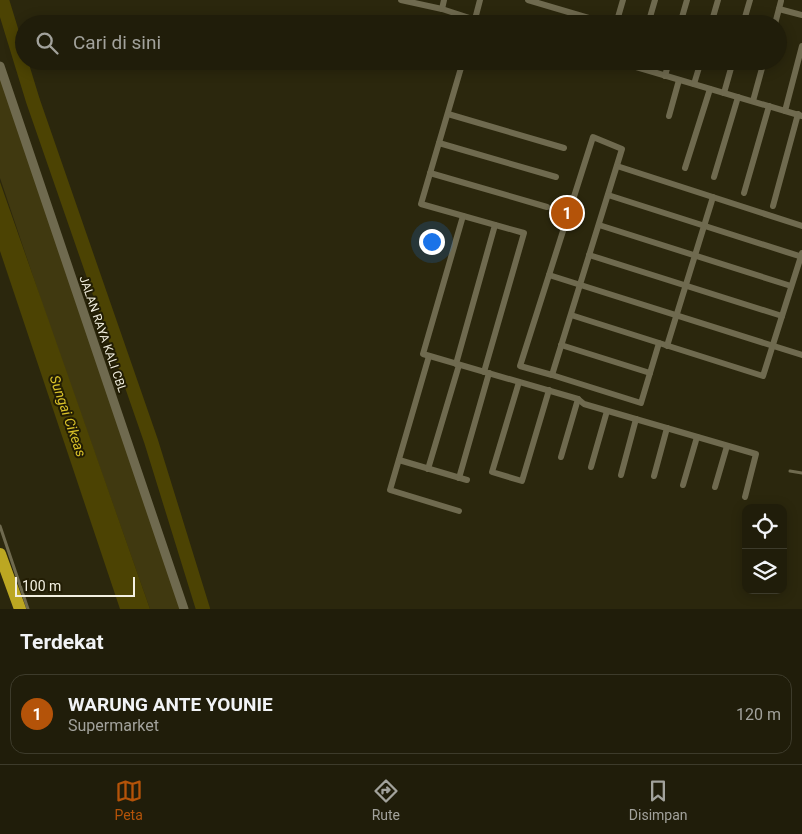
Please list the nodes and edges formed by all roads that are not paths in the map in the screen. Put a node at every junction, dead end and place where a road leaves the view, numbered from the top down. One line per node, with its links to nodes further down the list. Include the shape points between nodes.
1 (401, 0): 10 (street)
2 (444, 0): 12 (street)
3 (480, 0): 15 (street)
4 (528, 0): 16 (street)
5 (623, 0): 17 (street)
6 (655, 0): 18 (street)
7 (686, 0): 19 (street)
8 (718, 0): 20 (street)
9 (750, 0): 21 (street)
10 (412, 1): 12 (street)
11 (781, 1): 13 (street)
12 (442, 9): 14 (street)
13 (779, 9): 22 (street); 23 (street)
14 (457, 15)
15 (476, 15)
16 (579, 15)
17 (619, 15)
18 (651, 15)
19 (682, 15)
20 (714, 15)
21 (746, 15)
22 (777, 15)
23 (802, 15)
24 (802, 46): 40 (street)
25 (0, 66): 107 (main road, JALAN RAYA KALI CBL)
26 (460, 70): 41 (street)
27 (650, 70): 32 (street)
28 (667, 70): 32 (street)
29 (698, 70): 34 (street)
30 (730, 70): 36 (street)
31 (762, 70): 38 (street)
32 (665, 76): 33 (street)
33 (679, 80): 34 (street); 43 (street)
34 (694, 84): 35 (street)
35 (710, 89): 36 (street); 47 (street)
36 (724, 93): 37 (street)
37 (738, 97): 38 (street); 50 (street)
38 (753, 101): 39 (street)
39 (769, 106): 40 (street); 51 (street)
40 (785, 111): 42 (street)
41 (448, 114): 44 (street); 45 (street)
42 (800, 115): 54 (street)
43 (669, 116)
44 (439, 143): 48 (street); 49 (street)
45 (564, 148)
46 (617, 166): 52 (street); 53 (street); 64 (street, via 622,149 592,137)
47 (686, 168)
48 (430, 173): 55 (street); 56 (street, via 422,204)
49 (556, 177)
50 (714, 177)
51 (744, 193)
52 (608, 195): 58 (street); 59 (street)
53 (713, 197): 59 (street); 60 (street)
54 (773, 206)
55 (547, 207)
56 (463, 216): 57 (street); 76 (street, via 423,354)
57 (495, 225): 77 (street); 78 (street, via 524,233)
58 (599, 225): 61 (street); 62 (street)
59 (704, 226): 62 (street); 63 (street)
60 (802, 226)
61 (589, 255): 65 (street); 66 (street)
62 (695, 256): 66 (street); 67 (street)
63 (802, 256): 67 (street)
64 (549, 275): 65 (street); 80 (street, via 520,366)
65 (580, 284): 68 (street); 69 (street)
66 (686, 285): 69 (street); 70 (street)
67 (792, 286): 70 (street)
68 (571, 315): 71 (street); 72 (street)
69 (677, 316): 73 (street); 74 (street)
70 (782, 316): 74 (street)
71 (659, 343): 73 (street); 79 (street)
72 (561, 345): 79 (street); 80 (street)
73 (667, 346): 74 (street, via 762,376)
74 (772, 346): 75 (street)
75 (802, 355)
76 (429, 356): 77 (street); 90 (street)
77 (457, 364): 78 (street); 92 (street)
78 (486, 372): 81 (street); 97 (street)
79 (650, 374): 80 (street, via 641,403)
80 (552, 375)
81 (518, 382): 82 (street); 82 (street, via 492,472 522,481)
82 (549, 390): 83 (street)
83 (578, 399): 84 (street); 89 (street)
84 (607, 411): 85 (street); 91 (street)
85 (636, 419): 86 (street); 95 (street)
86 (667, 428): 87 (street); 96 (street)
87 (697, 437): 88 (street); 99 (street)
88 (727, 446): 100 (street); 101 (street, via 756,454)
89 (562, 457)
90 (399, 460): 92 (street); 102 (street, via 390,490)
91 (591, 467)
92 (428, 469): 97 (street)
93 (790, 471): 94 (lane)
94 (802, 473)
95 (621, 475)
96 (654, 476)
97 (459, 478): 98 (street)
98 (467, 480)
99 (683, 484)
100 (714, 487)
101 (745, 496)
102 (459, 511)
103 (0, 526): 106 (lane)
104 (0, 554): 105 (highway)
105 (20, 609)
106 (28, 609)
107 (184, 609)

